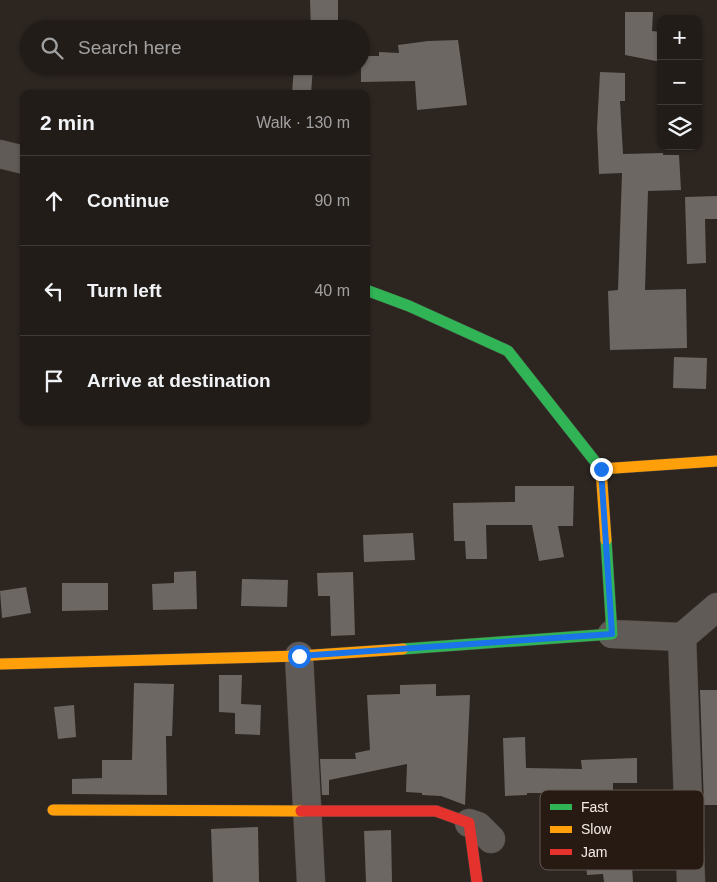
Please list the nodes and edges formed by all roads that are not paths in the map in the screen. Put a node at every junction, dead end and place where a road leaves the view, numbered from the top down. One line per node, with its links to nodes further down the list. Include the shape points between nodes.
1 (0, 154): 2 (street)
2 (20, 159)
3 (370, 291): 5 (street, via 508,351)
4 (717, 461): 5 (street)
5 (601, 469): 7 (street)
6 (717, 607): 8 (street)
7 (612, 634): 8 (street); 9 (street)
8 (682, 637): 11 (street)
9 (299, 656): 10 (street); 13 (street)
10 (0, 664)
11 (687, 790)
12 (53, 810): 13 (street)
13 (307, 811): 14 (street, via 436,812); 16 (street)
14 (469, 823): 15 (street, via 478,826); 17 (street)
15 (491, 839)
16 (311, 882)
17 (477, 882)

